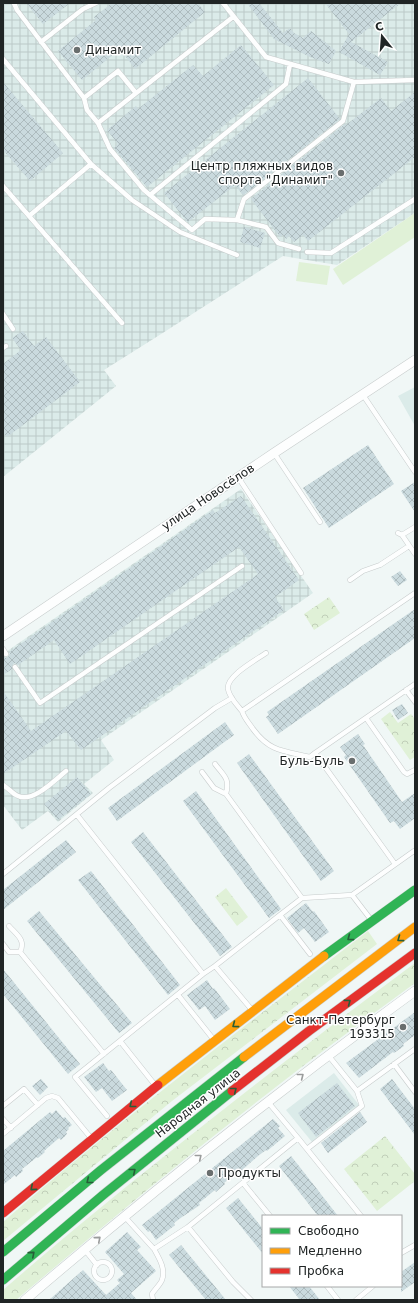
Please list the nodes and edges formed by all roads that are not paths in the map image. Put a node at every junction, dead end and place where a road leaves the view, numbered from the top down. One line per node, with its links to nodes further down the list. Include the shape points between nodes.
1 (14, 3): 5 (lane)
2 (96, 3): 5 (lane, via 83,9)
3 (223, 3): 4 (lane)
4 (233, 17): 7 (lane, via 266,57); 10 (lane)
5 (42, 42): 11 (lane)
6 (3, 59): 13 (lane)
7 (290, 64): 9 (lane); 15 (lane, via 286,84)
8 (415, 80): 9 (lane)
9 (354, 82): 18 (lane, via 343,121 244,199)
10 (136, 93): 11 (lane, via 118,71); 12 (lane)
11 (84, 98): 12 (lane, via 87,110)
12 (98, 123): 15 (lane, via 110,149)
13 (91, 164): 17 (lane); 21 (lane, via 132,200 180,232)
14 (3, 186): 17 (lane)
15 (150, 195): 18 (lane, via 192,230 205,219)
16 (415, 199): 20 (lane, via 331,254)
17 (29, 216): 23 (lane)
18 (237, 220): 19 (lane, via 266,227 278,242)
19 (299, 249)
20 (307, 252)
21 (237, 255)
22 (3, 314): 24 (lane)
23 (122, 324)
24 (14, 329)
25 (415, 360): 26 (street, улица Новосёлов)
26 (363, 395): 27 (street, улица Новосёлов); 28 (lane)
27 (274, 453): 29 (street, улица Новосёлов); 30 (lane)
28 (415, 472)
29 (238, 477): 35 (lane); 38 (street, улица Новосёлов)
30 (320, 522)
31 (415, 526): 32 (lane, via 400,534)
32 (409, 546): 33 (lane); 36 (lane, via 380,566 363,570)
33 (415, 554)
34 (242, 566): 40 (lane, via 40,702)
35 (301, 573)
36 (350, 580)
37 (415, 593): 45 (lane)
38 (3, 636)
39 (266, 653): 43 (lane, via 228,682)
40 (15, 667)
41 (415, 684): 42 (lane)
42 (406, 690): 44 (lane); 46 (lane)
43 (232, 698): 45 (lane); 54 (lane, via 109,788)
44 (415, 702)
45 (242, 711): 47 (lane, via 266,745 277,750 310,756)
46 (366, 718): 47 (lane); 49 (lane, via 404,772 407,774)
47 (315, 753): 56 (lane)
48 (215, 764): 53 (lane, via 227,780)
49 (415, 770)
50 (66, 771): 52 (lane, via 31,797 17,796)
51 (202, 772): 53 (lane, via 214,788)
52 (3, 785)
53 (226, 794): 60 (lane)
54 (77, 815): 57 (lane); 70 (lane)
55 (415, 852): 56 (lane)
56 (395, 864): 59 (lane)
57 (3, 874)
58 (415, 890): 62 (main road)
59 (352, 895): 60 (lane); 62 (lane)
60 (302, 898): 61 (lane)
61 (280, 915): 67 (lane); 69 (lane)
62 (372, 921): 73 (main road, one-way to 73)
63 (9, 926): 66 (lane, via 22,942)
64 (415, 928): 102 (main road, Народная улица, one-way to 102, via 198,1092)
65 (3, 944): 66 (lane, via 9,952)
66 (20, 952): 77 (lane)
67 (310, 954)
68 (415, 954): 105 (main road, Народная улица, one-way to 68, via 53,1236 210,1109 327,1018)
69 (215, 966): 70 (lane); 73 (lane)
70 (204, 974): 72 (lane)
71 (415, 991): 78 (street)
72 (178, 995): 74 (lane); 75 (lane)
73 (253, 1011): 74 (main road, one-way to 74)
74 (214, 1040): 80 (main road)
75 (120, 1041): 77 (lane); 80 (lane)
76 (415, 1048): 79 (lane)
77 (104, 1054): 86 (lane, via 75,1077)
78 (328, 1055): 81 (lane); 83 (street, one-way to 78)
79 (394, 1064): 81 (lane); 82 (lane)
80 (156, 1086): 90 (main road, one-way to 90)
81 (357, 1091): 92 (lane, via 362,1106)
82 (415, 1092)
83 (268, 1102): 91 (lane); 97 (street, one-way to 83)
84 (38, 1104): 85 (lane, via 24,1089); 88 (lane); 90 (lane, via 52,1096 58,1098)
85 (3, 1106)
86 (107, 1116)
87 (3, 1119): 88 (lane)
88 (11, 1128): 89 (lane)
89 (3, 1134)
90 (92, 1138): 94 (main road, one-way to 94)
91 (298, 1138): 92 (lane); 93 (lane)
92 (307, 1150): 96 (lane)
93 (243, 1183): 95 (lane); 98 (lane)
94 (3, 1213)
95 (269, 1215)
96 (360, 1215)
97 (125, 1217): 100 (lane); 101 (street, one-way to 97)
98 (188, 1227): 100 (lane); 110 (lane)
99 (415, 1245): 103 (lane)
100 (154, 1249): 109 (lane, via 163,1272 162,1281 152,1294)
101 (85, 1250): 104 (lane); 108 (street)
102 (3, 1252)
103 (402, 1252)
104 (97, 1265): 104 (lane, via 94,1269 97,1278 110,1278 110,1265 106,1262)
105 (3, 1280)
106 (328, 1287): 111 (lane)
107 (372, 1287): 112 (lane)
108 (28, 1299)
109 (153, 1300)
110 (251, 1300)
111 (338, 1300)
112 (356, 1300)

